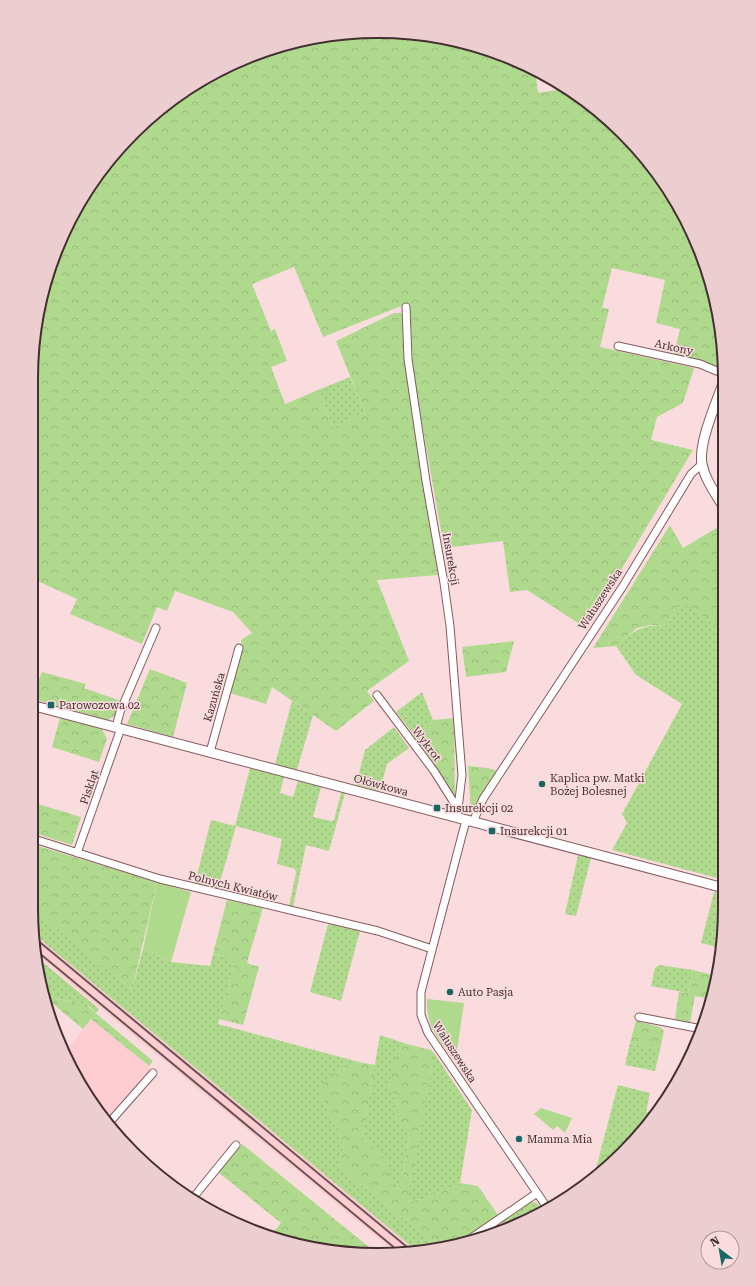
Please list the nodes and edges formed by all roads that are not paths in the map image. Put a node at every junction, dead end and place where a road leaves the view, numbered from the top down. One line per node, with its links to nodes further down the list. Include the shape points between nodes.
1 (406, 307): 13 (street, Insurekcji, via 409,367 451,641)
2 (618, 346): 3 (street, Arkony, via 700,364)
3 (718, 371)
4 (718, 398): 5 (street, via 700,450)
5 (702, 464): 6 (street); 13 (street, Wałuszewska, via 691,474 623,586 483,799)
6 (718, 498)
7 (156, 628): 11 (street, Piskląt, via 120,712)
8 (239, 648): 12 (street, Kazuńska)
9 (377, 695): 13 (street, Wykrot, via 438,777)
10 (38, 707): 11 (street, Ołówkowa)
11 (119, 727): 12 (street, Ołówkowa); 15 (street, Piskląt)
12 (210, 752): 13 (street, Ołówkowa)
13 (463, 817): 16 (street, Ołówkowa); 17 (street, Wałuszewska)
14 (38, 840): 15 (street, Polnych Kwiatów)
15 (77, 853): 17 (street, Polnych Kwiatów, via 160,879 378,931)
16 (718, 886)
17 (432, 949): 23 (street, Wałuszewska, via 422,992 422,1023)
18 (639, 1016): 19 (street)
19 (696, 1028)
20 (153, 1073): 21 (street)
21 (112, 1120)
22 (236, 1145): 24 (street)
23 (537, 1193): 25 (street, Wałuszewska); 26 (street)
24 (195, 1195)
25 (545, 1204)
26 (480, 1232)

